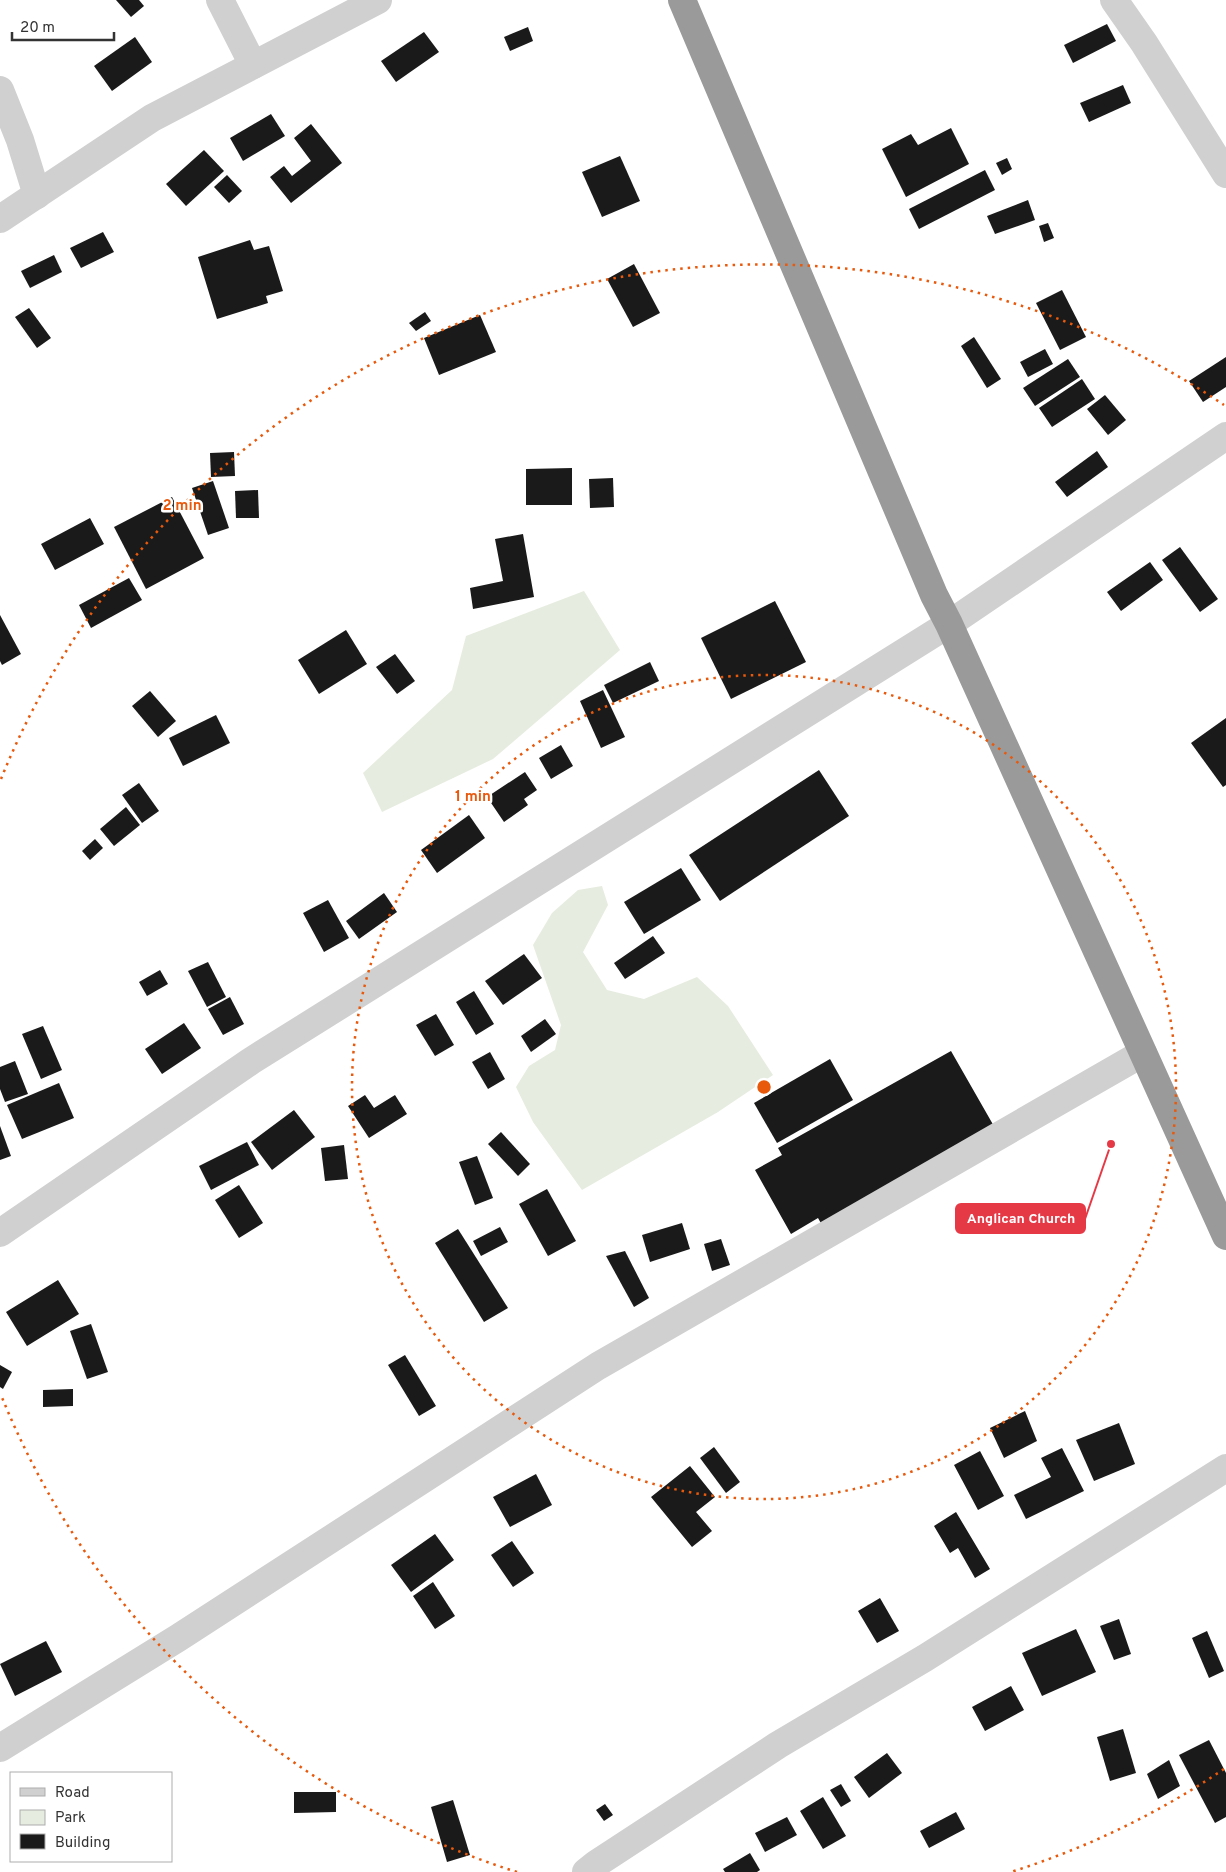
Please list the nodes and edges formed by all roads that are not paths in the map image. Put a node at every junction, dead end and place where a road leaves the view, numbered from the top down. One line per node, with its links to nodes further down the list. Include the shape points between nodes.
1 (220, 0): 5 (street)
2 (378, 0): 5 (street)
3 (682, 0): 11 (highway)
4 (1114, 0): 7 (street)
5 (253, 65): 8 (street, via 152,118)
6 (0, 90): 8 (street, via 20,140)
7 (1226, 174)
8 (36, 195): 9 (street)
9 (0, 219)
10 (1226, 436): 11 (street)
11 (949, 624): 12 (highway); 13 (street, via 251,1061)
12 (1143, 1053): 14 (highway); 16 (street, via 598,1366 178,1638)
13 (0, 1233)
14 (1226, 1236)
15 (1226, 1468): 17 (street, via 924,1658 778,1745)
16 (0, 1748)
17 (586, 1872)

